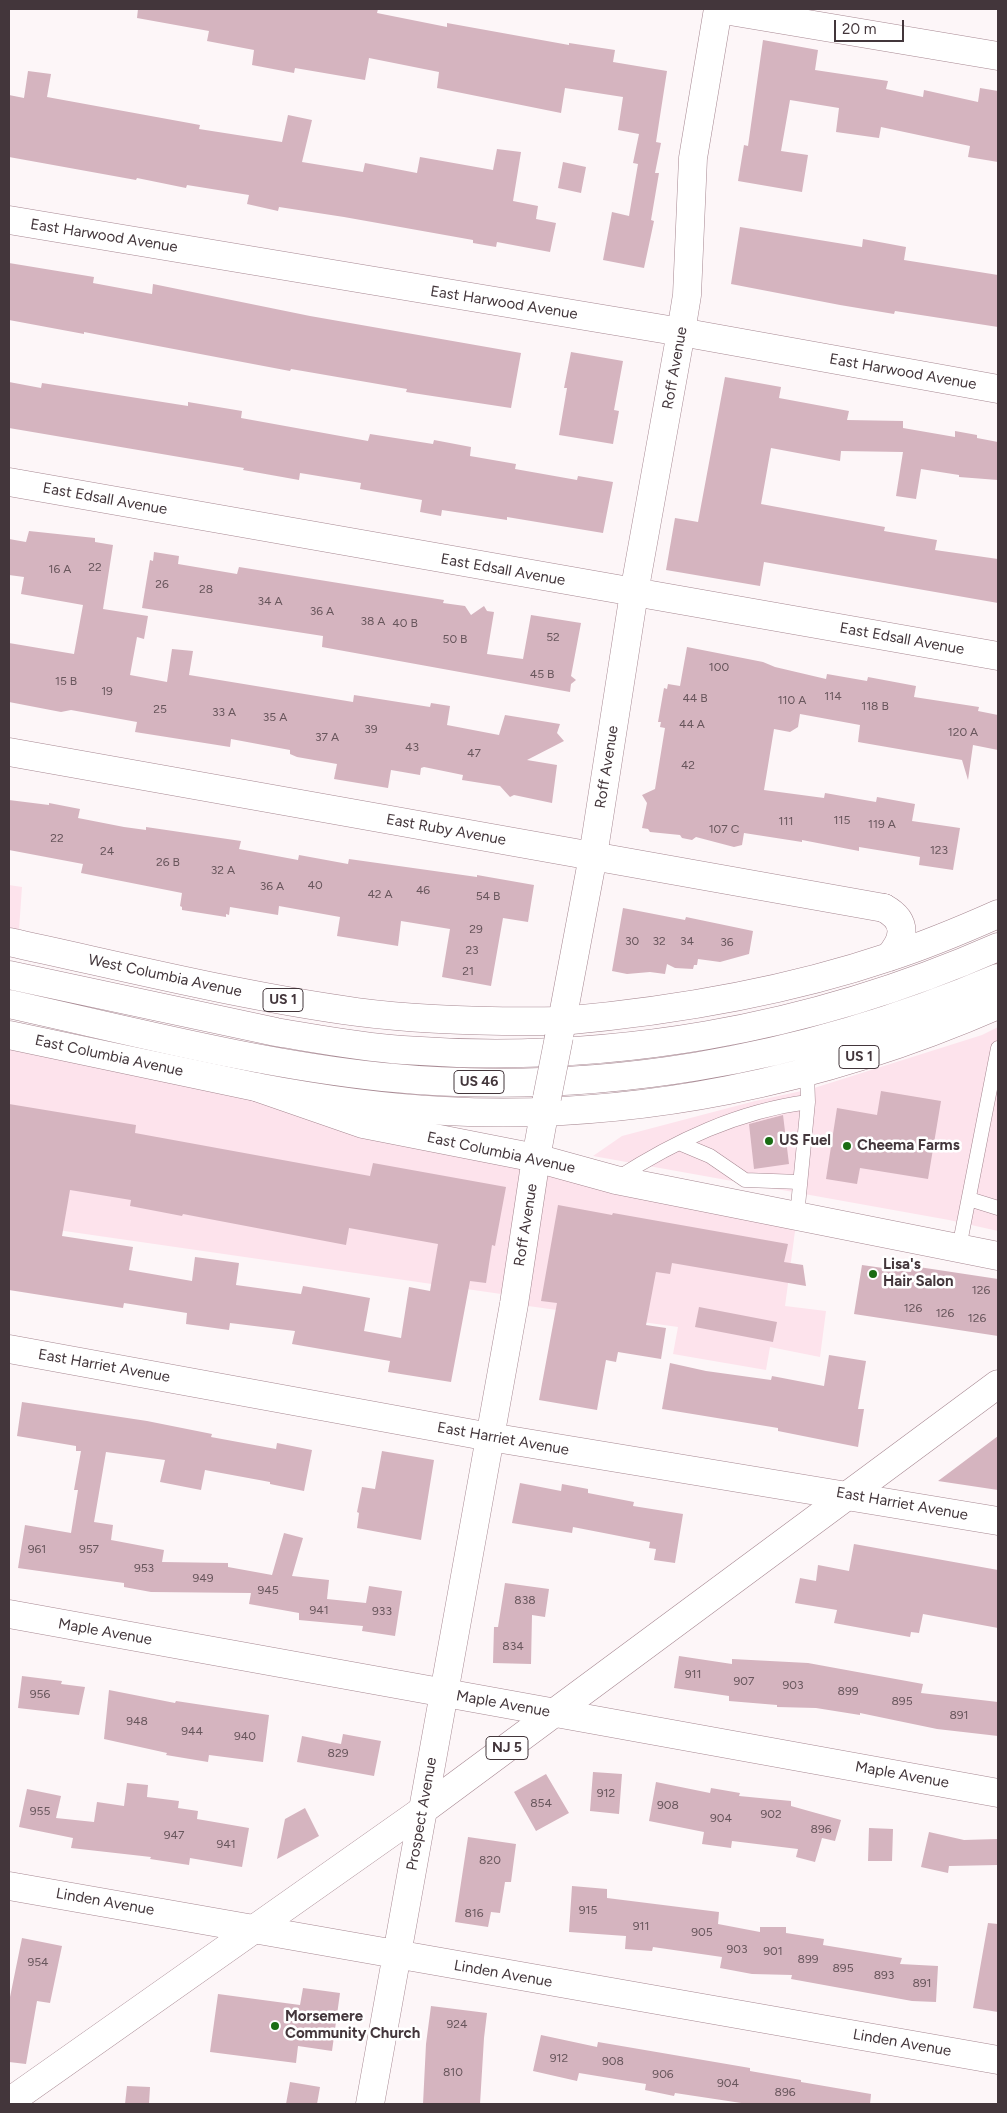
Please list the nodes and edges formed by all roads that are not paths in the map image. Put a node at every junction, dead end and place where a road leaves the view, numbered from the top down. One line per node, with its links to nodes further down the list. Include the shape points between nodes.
1 (718, 9): 2 (main road); 4 (main road, Roff Avenue, via 694,158)
2 (998, 56)
3 (9, 220): 4 (main road, East Harwood Avenue)
4 (682, 332): 5 (main road, East Harwood Avenue); 7 (main road, Roff Avenue)
5 (998, 388)
6 (9, 482): 7 (main road, East Edsall Avenue)
7 (634, 593): 8 (main road, East Edsall Avenue); 10 (main road, Roff Avenue)
8 (998, 656)
9 (9, 752): 10 (main road, East Ruby Avenue)
10 (593, 856): 14 (main road, East Ruby Avenue, via 884,908 898,919 902,934); 19 (main road, Roff Avenue)
11 (998, 914): 14 (main road, US 1)
12 (9, 942): 19 (main road, West Columbia Avenue / US 1, via 334,1009)
13 (998, 947): 15 (main road, US 46, via 895,988 774,1023 651,1045 538,1053 401,1050 325,1040)
14 (889, 957): 19 (main road, US 1, via 794,985)
15 (9, 975)
16 (998, 978): 17 (main road, US 46, via 882,1023 768,1054 678,1070 549,1082 426,1080 341,1072)
17 (9, 1004)
18 (998, 1006): 22 (main road, US 1, via 916,1038)
19 (560, 1029): 25 (main road, Roff Avenue, bridge)
20 (9, 1035): 23 (main road, East Columbia Avenue / US 1)
21 (998, 1048): 30 (lane)
22 (807, 1073): 24 (lane); 25 (main road, US 1, via 670,1101)
23 (256, 1087): 25 (main road, US 1, via 339,1101 475,1113); 27 (main road, East Columbia Avenue, via 363,1124)
24 (808, 1102): 26 (lane, via 730,1120); 29 (lane)
25 (546, 1105): 27 (main road, Roff Avenue)
26 (679, 1143): 28 (lane, via 654,1154); 29 (lane, via 710,1156 745,1180)
27 (536, 1158): 28 (main road, East Columbia Avenue); 37 (main road, Roff Avenue)
28 (616, 1180): 32 (main road, East Columbia Avenue)
29 (800, 1182): 32 (lane)
30 (969, 1199): 31 (lane); 33 (lane)
31 (998, 1208)
32 (797, 1216): 33 (main road, East Columbia Avenue)
33 (959, 1248): 34 (main road, East Columbia Avenue)
34 (998, 1256)
35 (9, 1349): 37 (main road, East Harriet Avenue)
36 (998, 1384): 38 (main road, NJ 5)
37 (490, 1437): 38 (main road, East Harriet Avenue); 40 (main road, Roff Avenue)
38 (848, 1495): 39 (main road, East Harriet Avenue); 43 (main road, NJ 5)
39 (998, 1521)
40 (473, 1523): 42 (main road, Prospect Avenue)
41 (9, 1614): 42 (main road, Maple Avenue)
42 (443, 1693): 43 (main road, Maple Avenue); 45 (main road, Prospect Avenue)
43 (554, 1713): 44 (main road, Maple Avenue); 45 (main road, NJ 5)
44 (998, 1793)
45 (423, 1810): 47 (main road, NJ 5); 48 (main road, Prospect Avenue)
46 (9, 1886): 47 (main road, Linden Avenue)
47 (254, 1929): 48 (main road, Linden Avenue); 50 (main road, NJ 5)
48 (396, 1955): 49 (main road, Linden Avenue); 51 (main road, Prospect Avenue)
49 (998, 2060)
50 (9, 2102)
51 (370, 2104)

